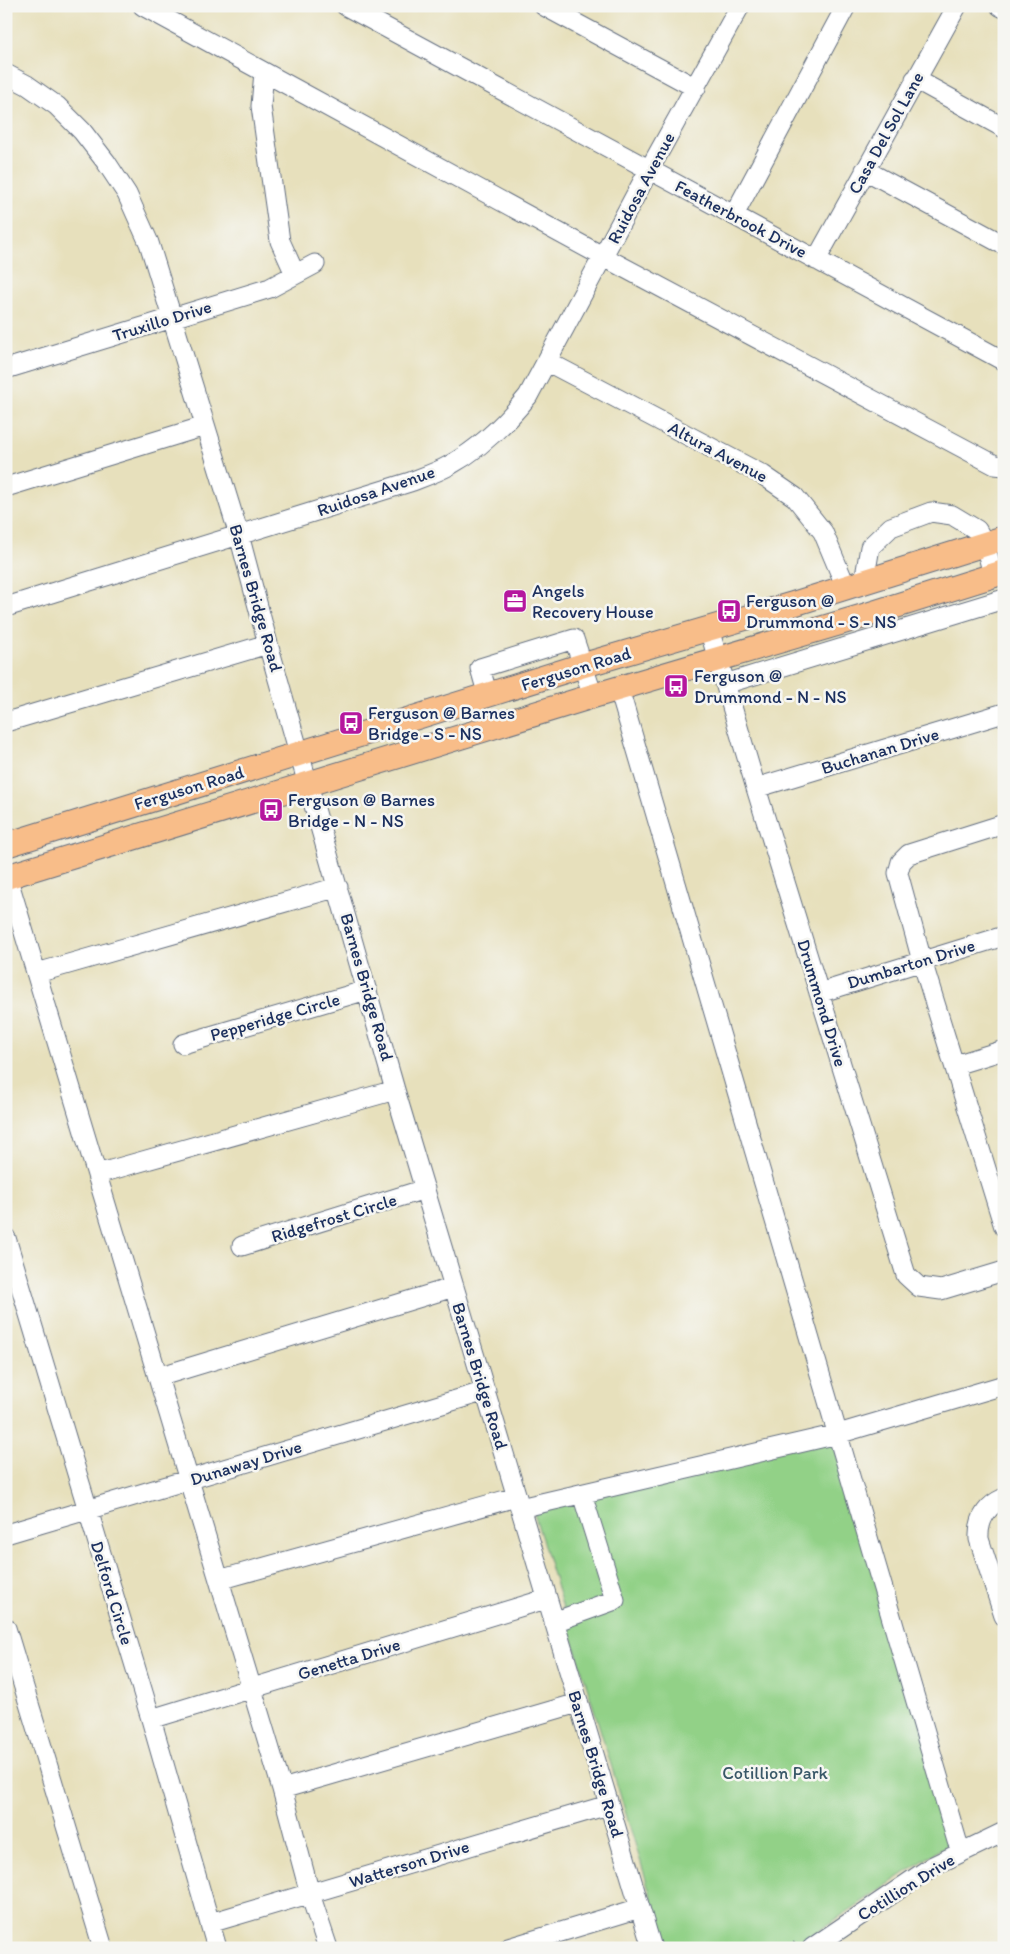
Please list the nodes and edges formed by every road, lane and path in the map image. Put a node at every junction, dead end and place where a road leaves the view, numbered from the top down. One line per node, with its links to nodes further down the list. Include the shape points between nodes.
1 (143, 6): 9 (street)
2 (346, 6): 14 (street, Featherbrook Drive)
3 (544, 6): 12 (street)
4 (740, 6): 12 (street, Ruidosa Avenue)
5 (846, 6): 16 (street)
6 (956, 6): 11 (street, Casa Del Sol Lane)
7 (1000, 6): 8 (street)
8 (1004, 8)
9 (264, 72): 18 (street); 21 (street, via 261,106 280,241)
10 (6, 74): 22 (street, Barnes Bridge Road, via 57,106 106,162 127,194 149,243)
11 (915, 79): 13 (street); 15 (street, Casa Del Sol Lane)
12 (696, 88): 14 (street, Ruidosa Avenue)
13 (1004, 128)
14 (649, 170): 16 (street, Featherbrook Drive); 18 (street, Ruidosa Avenue)
15 (865, 170): 17 (street); 19 (street, Casa Del Sol Lane)
16 (734, 215): 19 (street, Featherbrook Drive)
17 (1004, 245)
18 (604, 257): 24 (street, Ruidosa Avenue); 27 (street, via 995,465)
19 (816, 260): 23 (street, Featherbrook Drive)
20 (315, 264): 21 (street, Truxillo Drive)
21 (295, 274): 22 (street, Truxillo Drive, via 270,288)
22 (172, 318): 25 (street, Truxillo Drive); 26 (street, Barnes Bridge Road)
23 (1004, 361)
24 (548, 362): 29 (street, Ruidosa Avenue, via 508,422 449,466 410,482); 32 (street, Altura Avenue, via 763,474 795,497 824,532)
25 (6, 369)
26 (205, 426): 28 (street); 29 (street, Barnes Bridge Road)
27 (1004, 466)
28 (6, 487)
29 (239, 535): 34 (street, Ruidosa Avenue); 36 (street, Barnes Bridge Road)
30 (994, 541): 31 (street); 32 (main road, Ferguson Road); 32 (street, via 952,515 931,512 891,527 870,547)
31 (998, 574): 37 (main road, Ferguson Road)
32 (855, 584): 35 (main road, Ferguson Road)
33 (1004, 599): 39 (street)
34 (6, 607)
35 (709, 629): 37 (street, Drummond Drive); 38 (main road, Ferguson Road)
36 (268, 644): 43 (street); 44 (street, Barnes Bridge Road)
37 (717, 659): 39 (street, Drummond Drive); 40 (main road, Ferguson Road)
38 (584, 666): 41 (street); 44 (main road, Ferguson Road)
39 (725, 684): 46 (street, Drummond Drive)
40 (619, 689): 41 (main road, Ferguson Road); 70 (street)
41 (593, 696): 45 (main road, Ferguson Road)
42 (1004, 713): 46 (street, Buchanan Drive)
43 (6, 722)
44 (300, 754): 45 (street, Barnes Bridge Road); 48 (main road, Ferguson Road)
45 (308, 783): 49 (main road, Ferguson Road); 50 (street, Barnes Bridge Road)
46 (756, 788): 55 (street, Drummond Drive)
47 (1004, 824): 52 (street, via 909,854 901,862 898,873)
48 (6, 845)
49 (7, 877): 53 (street)
50 (338, 886): 53 (street); 54 (street, Barnes Bridge Road)
51 (1004, 936): 52 (street, Dumbarton Drive)
52 (922, 961): 55 (street, Dumbarton Drive); 58 (street)
53 (37, 973): 60 (street)
54 (367, 990): 56 (street, Pepperidge Circle); 59 (street, Barnes Bridge Road)
55 (819, 993): 65 (street, Drummond Drive, via 906,1275 920,1287 941,1290)
56 (183, 1044)
57 (1004, 1050): 58 (street)
58 (955, 1065): 62 (street)
59 (395, 1090): 60 (street); 61 (street, Barnes Bridge Road)
60 (97, 1174): 67 (street)
61 (425, 1189): 64 (street, Ridgefrost Circle); 66 (street, Barnes Bridge Road)
62 (1004, 1227)
63 (6, 1238): 75 (street, Delford Circle)
64 (242, 1246)
65 (1004, 1271)
66 (454, 1286): 67 (street); 69 (street, Barnes Bridge Road)
67 (158, 1377): 71 (street)
68 (1004, 1385): 70 (street)
69 (486, 1391): 71 (street, Dunaway Drive); 74 (street, Barnes Bridge Road)
70 (838, 1434): 72 (street); 88 (street)
71 (188, 1480): 75 (street, Dunaway Drive); 77 (street)
72 (582, 1494): 74 (street); 80 (street, via 615,1600)
73 (1004, 1498): 79 (street, via 988,1508 978,1528)
74 (518, 1502): 77 (street); 78 (street, Barnes Bridge Road)
75 (87, 1510): 76 (street, Dunaway Drive); 84 (street, Delford Circle)
76 (6, 1534)
77 (219, 1580): 82 (street)
78 (546, 1599): 80 (street, Barnes Bridge Road); 82 (street, Genetta Drive)
79 (1004, 1616)
80 (554, 1622): 83 (street, Barnes Bridge Road)
81 (8, 1639): 92 (street)
82 (252, 1689): 84 (street, Genetta Drive); 85 (street)
83 (578, 1703): 85 (street); 86 (street, Barnes Bridge Road)
84 (151, 1720): 91 (street, Delford Circle)
85 (282, 1789): 89 (street)
86 (608, 1805): 89 (street, Watterson Drive); 90 (street, Barnes Bridge Road)
87 (1004, 1832): 88 (street, Cotillion Drive)
88 (962, 1852): 97 (street, Cotillion Drive, via 933,1866)
89 (310, 1894): 91 (street, Watterson Drive); 94 (street)
90 (640, 1908): 95 (street); 96 (street, Barnes Bridge Road)
91 (210, 1923): 93 (street, Delford Circle)
92 (103, 1948)
93 (217, 1948)
94 (328, 1948)
95 (508, 1948)
96 (652, 1948)
97 (812, 1948)

